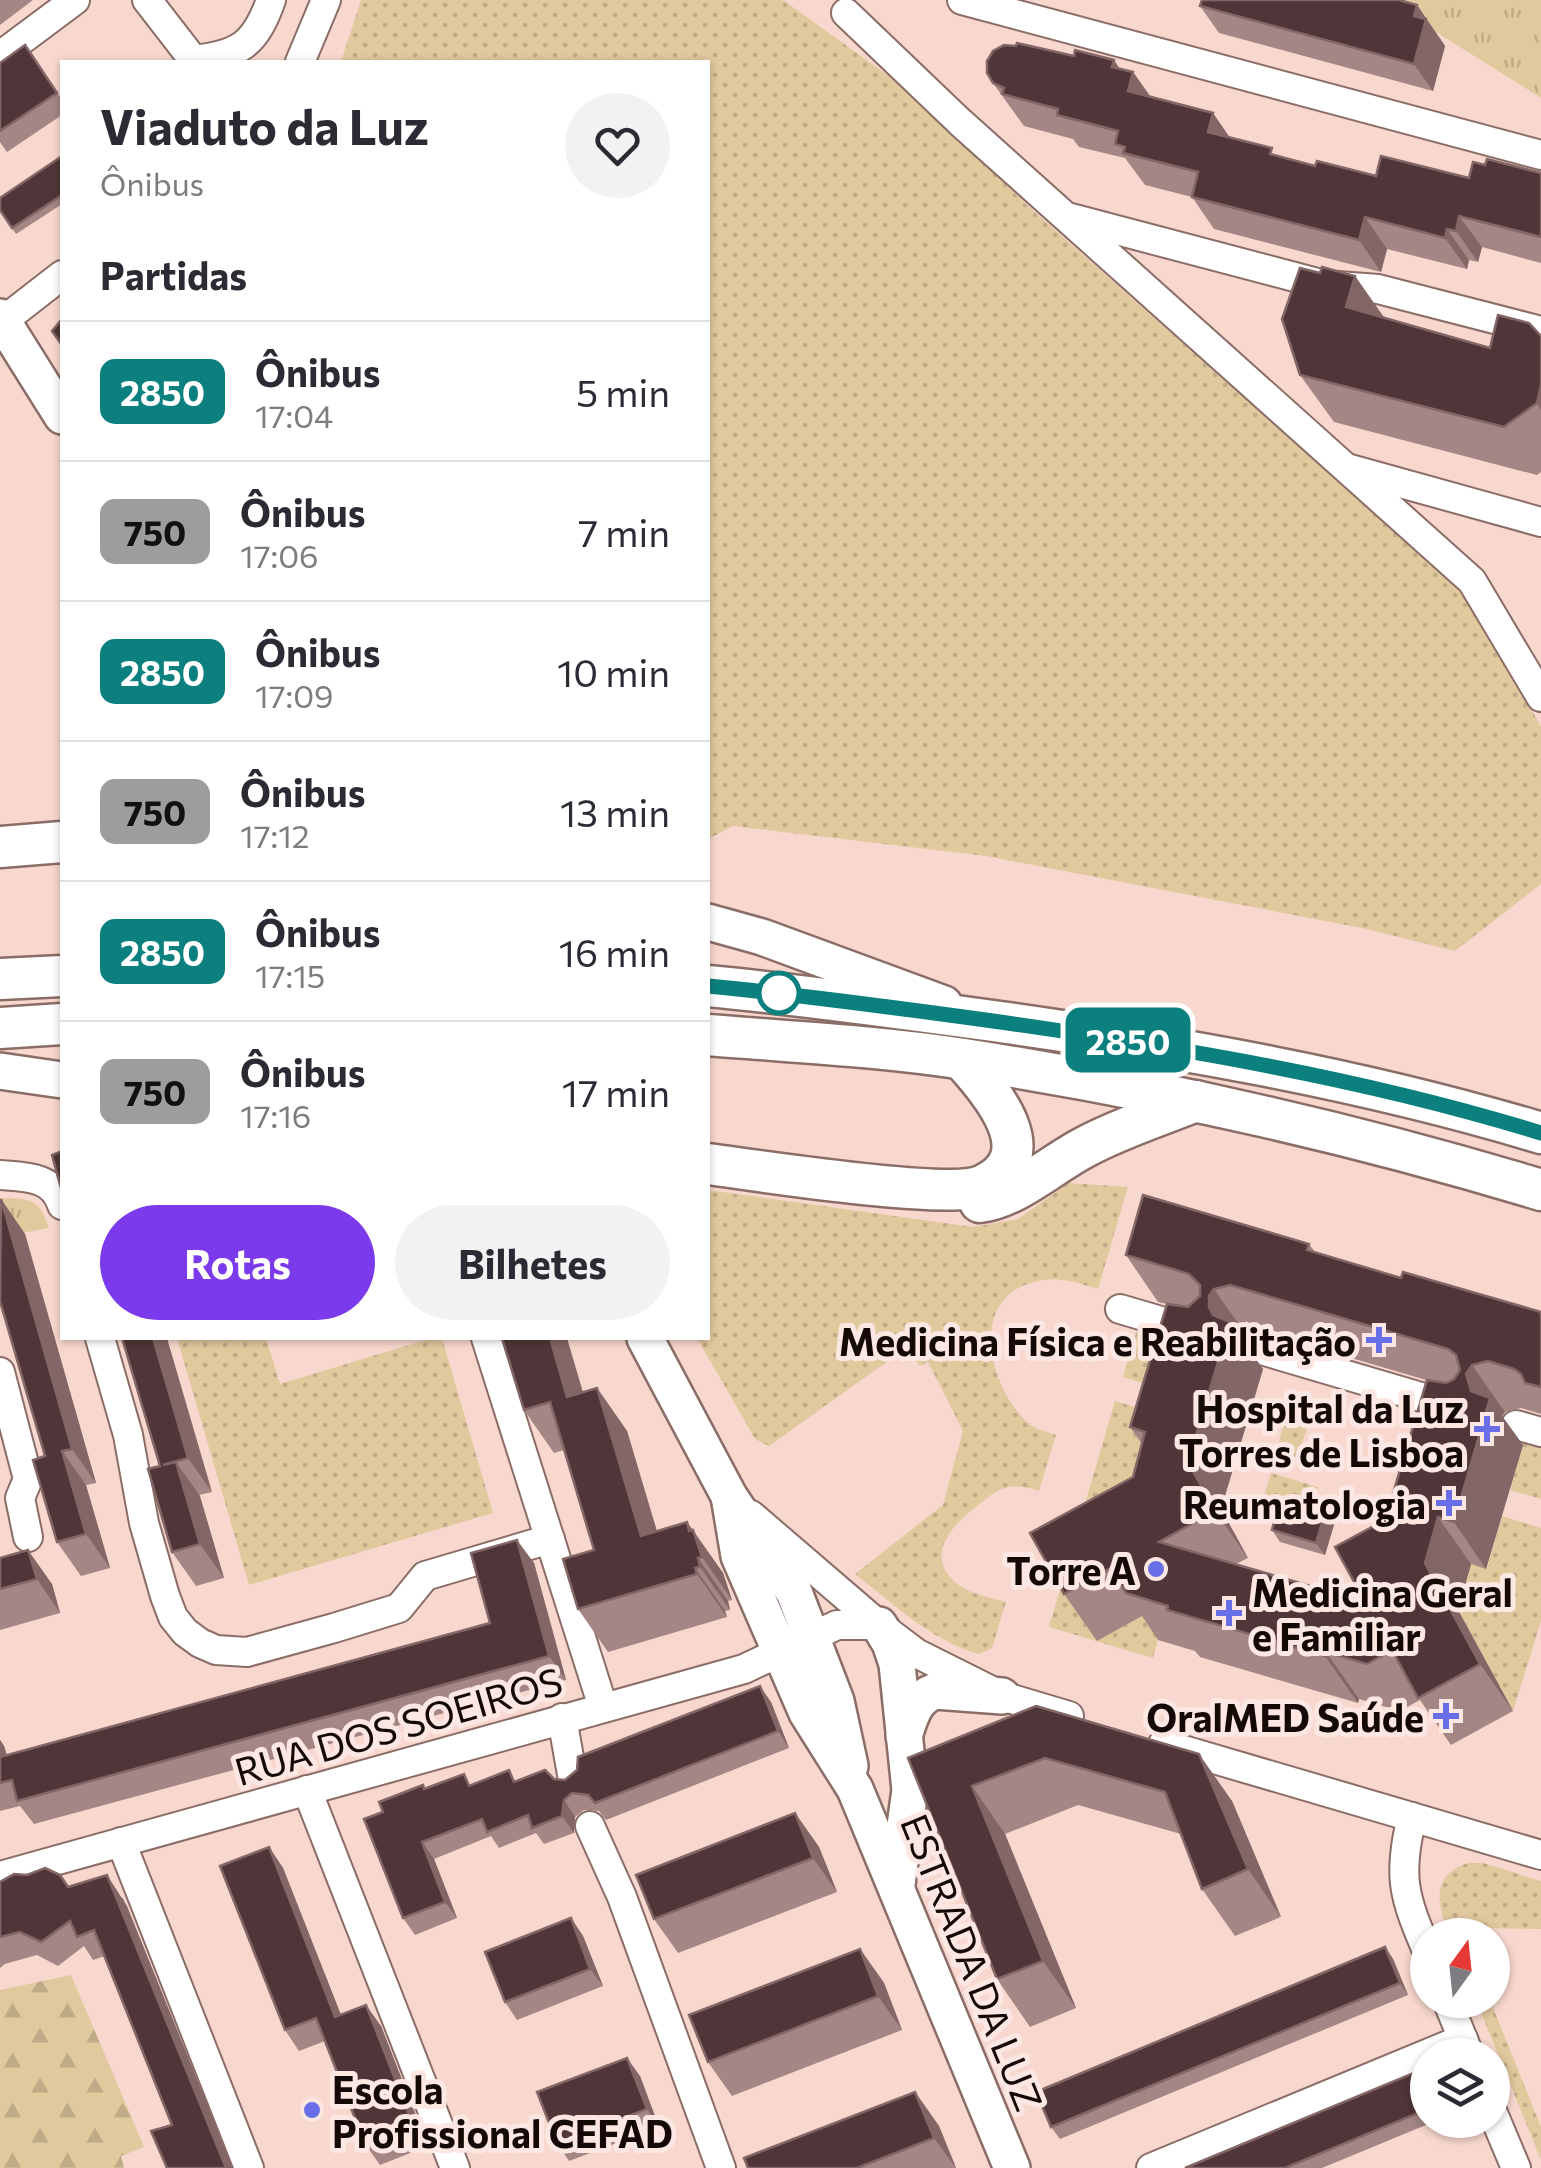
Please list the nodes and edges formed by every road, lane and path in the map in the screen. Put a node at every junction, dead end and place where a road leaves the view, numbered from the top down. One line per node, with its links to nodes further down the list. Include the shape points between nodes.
1 (75, 0): 7 (street)
2 (146, 0): 8 (street)
3 (270, 0): 9 (street, via 242,49)
4 (326, 0): 10 (street)
5 (962, 0): 11 (street)
6 (846, 13): 12 (street)
7 (0, 56)
8 (193, 60)
9 (200, 60)
10 (301, 60)
11 (1541, 155)
12 (1065, 217): 15 (street); 17 (street)
13 (60, 276): 14 (street)
14 (2, 319): 16 (main road)
15 (1541, 331)
16 (60, 413)
17 (1344, 468): 18 (street); 19 (street, via 1472,581)
18 (1541, 522)
19 (1541, 697)
20 (60, 842): 21 (highway)
21 (0, 847)
22 (710, 923): 26 (main road)
23 (60, 976): 24 (highway)
24 (0, 979)
25 (710, 986): 26 (highway)
26 (987, 1020): 35 (highway, via 1162,1044)
27 (60, 1024): 28 (highway)
28 (0, 1028)
29 (710, 1035): 30 (highway)
30 (962, 1059): 33 (highway); 40 (highway, via 996,1096 1010,1126 1012,1154 1002,1172 981,1187)
31 (0, 1070): 32 (main road)
32 (60, 1080)
33 (1196, 1101): 39 (highway); 40 (highway, via 1089,1144 998,1200 969,1202)
34 (1541, 1106): 35 (highway)
35 (1447, 1108): 36 (highway)
36 (1541, 1134)
37 (710, 1164): 40 (highway)
38 (0, 1175): 41 (street, via 48,1183)
39 (1541, 1190)
40 (938, 1191)
41 (60, 1200)
42 (1120, 1308): 43 (street)
43 (1216, 1337)
44 (101, 1340): 52 (street, via 165,1596 185,1632 200,1643 248,1652 399,1608 425,1576)
45 (487, 1340): 52 (street)
46 (647, 1340): 50 (main road, ESTRADA DA LUZ)
47 (1258, 1349): 49 (street)
48 (0, 1372): 51 (street, via 28,1478 20,1498)
49 (1476, 1414)
50 (729, 1496): 53 (street); 54 (main road, ESTRADA DA LUZ, via 794,1592)
51 (28, 1537)
52 (550, 1540): 56 (street)
53 (879, 1625): 54 (street, RUA DOS SOEIROS, via 837,1625); 55 (street, via 931,1661); 60 (main road, via 896,1664)
54 (796, 1644): 56 (street, RUA DOS SOEIROS, via 744,1669); 68 (main road, ESTRADA DA LUZ, via 836,1701 855,1789)
55 (1002, 1696): 58 (street); 60 (main road, via 944,1690 925,1695)
56 (603, 1707): 57 (street, RUA DOS SOEIROS)
57 (562, 1718): 61 (street); 62 (street, RUA DOS SOEIROS)
58 (1095, 1724)
59 (1132, 1735): 63 (street)
60 (904, 1737): 68 (main road, via 910,1790)
61 (573, 1780)
62 (306, 1790): 65 (street, RUA DOS SOEIROS); 73 (street)
63 (1412, 1818): 66 (street); 69 (street, via 1404,1890)
64 (590, 1826): 74 (street)
65 (121, 1842): 67 (street, RUA DOS SOEIROS); 72 (street)
66 (1541, 1855)
67 (0, 1876)
68 (896, 1886): 75 (main road, ESTRADA DA LUZ)
69 (1415, 1918)
70 (1410, 2069): 76 (street)
71 (1503, 2138): 77 (street)
72 (250, 2168)
73 (454, 2168)
74 (721, 2168)
75 (1012, 2168)
76 (1151, 2168)
77 (1516, 2168)

